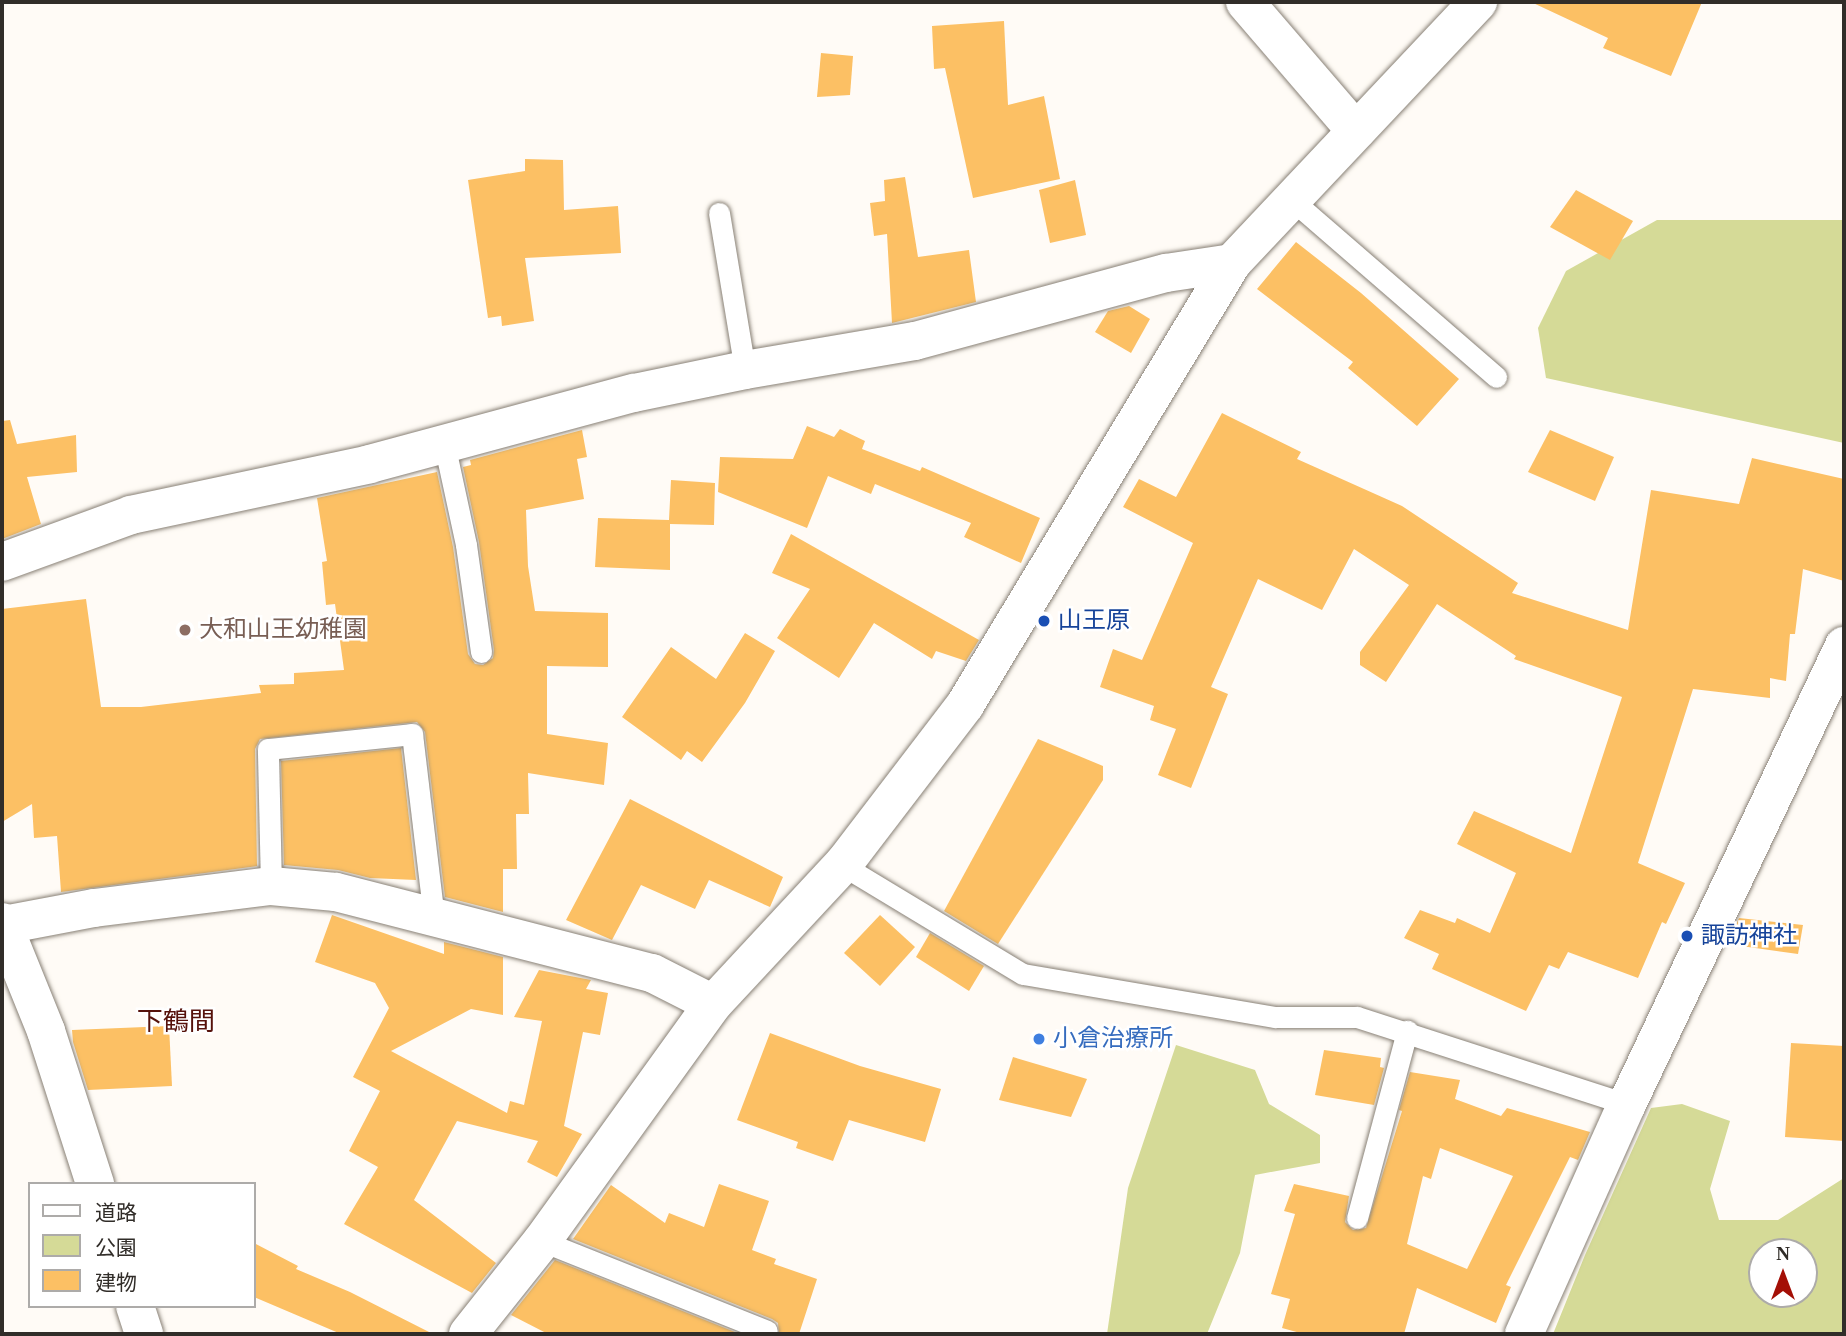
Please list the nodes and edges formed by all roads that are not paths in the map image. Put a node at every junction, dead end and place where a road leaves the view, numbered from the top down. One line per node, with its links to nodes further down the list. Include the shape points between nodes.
1 (1245, 2): 3 (street)
2 (1478, 2): 3 (street)
3 (1356, 131): 4 (street)
4 (1292, 200): 6 (street); 8 (lane)
5 (719, 213): 7 (lane)
6 (1232, 263): 7 (street, via 1166,273 915,341); 13 (street, via 965,705)
7 (745, 370): 9 (street, via 634,393)
8 (1496, 377)
9 (444, 443): 10 (street, via 370,464 131,515); 12 (lane, via 467,545)
10 (2, 562)
11 (1844, 646): 19 (street)
12 (481, 652)
13 (842, 865): 17 (street); 18 (lane, via 1024,974 1275,1017 1357,1017)
14 (271, 886): 15 (street, via 336,892); 15 (lane, via 268,749 412,734); 16 (street)
15 (434, 918): 17 (street, via 652,973)
16 (3, 924): 20 (street, via 46,1031)
17 (713, 1004): 22 (street)
18 (1407, 1031): 19 (lane); 21 (lane)
19 (1627, 1104): 27 (street)
20 (94, 1182)
21 (1357, 1218)
22 (542, 1241): 24 (lane); 26 (street)
23 (136, 1308): 25 (street)
24 (767, 1331)
25 (144, 1334)
26 (468, 1334)
27 (1524, 1334)

